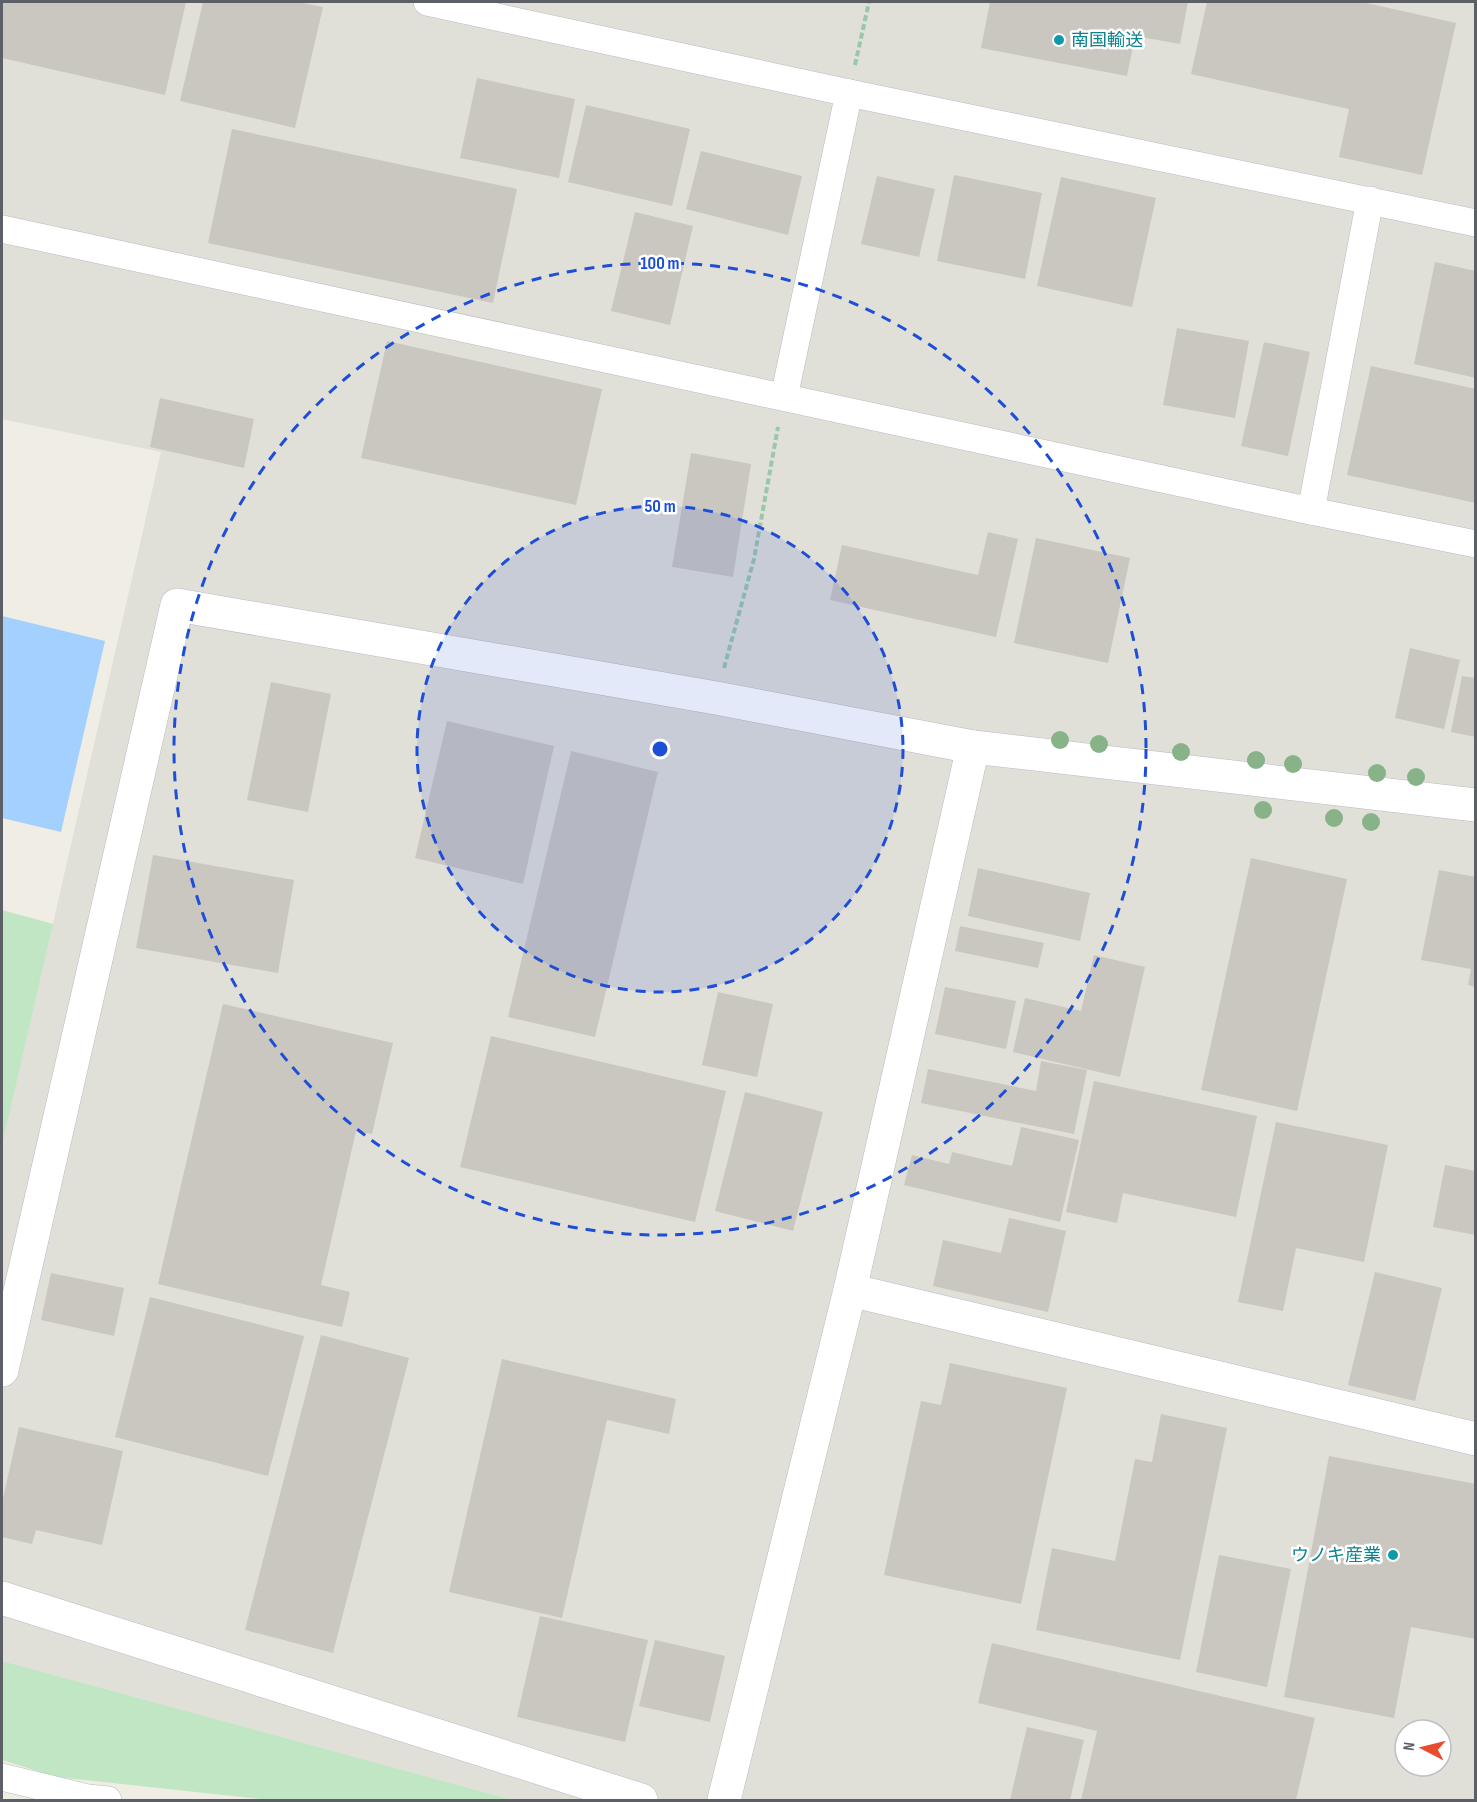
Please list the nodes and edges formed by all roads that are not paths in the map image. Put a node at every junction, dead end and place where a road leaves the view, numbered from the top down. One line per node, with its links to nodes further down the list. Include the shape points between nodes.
1 (427, 2): 2 (street)
2 (849, 93): 3 (street); 6 (street)
3 (1370, 200): 4 (street); 7 (street)
4 (1476, 224)
5 (2, 229): 6 (street)
6 (784, 398): 7 (street)
7 (1311, 510): 8 (street)
8 (1476, 544)
9 (973, 747): 10 (street); 11 (street); 12 (street, via 716,698 177,605)
10 (1476, 805)
11 (850, 1290): 13 (street); 18 (street)
12 (2, 1370)
13 (1476, 1439)
14 (2, 1598): 17 (street)
15 (2, 1778): 16 (street)
16 (108, 1800)
17 (641, 1800)
18 (724, 1800)

